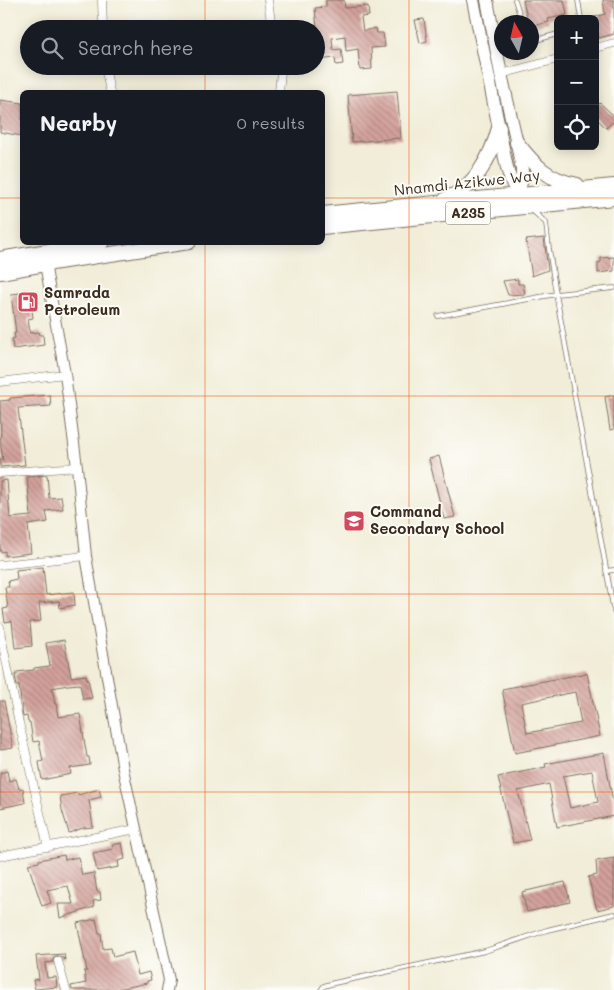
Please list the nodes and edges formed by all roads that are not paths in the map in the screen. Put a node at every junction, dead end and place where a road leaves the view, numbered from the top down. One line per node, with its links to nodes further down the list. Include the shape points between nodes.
1 (102, 0): 9 (street)
2 (268, 0): 10 (street)
3 (473, 0): 23 (main road)
4 (488, 0): 11 (main road)
5 (515, 0): 7 (lane)
6 (578, 0): 8 (lane)
7 (520, 15)
8 (580, 15)
9 (103, 20)
10 (271, 20)
11 (494, 28)
12 (554, 35): 13 (lane)
13 (539, 39)
14 (614, 43): 15 (street)
15 (599, 47)
16 (554, 59): 18 (street)
17 (500, 60): 18 (main road)
18 (501, 74): 24 (main road)
19 (107, 75): 21 (street)
20 (281, 75): 22 (street)
21 (110, 90)
22 (279, 90)
23 (499, 128): 26 (main road, via 511,182); 29 (highway, via 488,158 473,180 452,197)
24 (517, 143): 25 (highway, via 533,163 560,181); 26 (main road, via 522,170)
25 (607, 186): 26 (highway, Nnamdi Azikwe Way / A235)
26 (518, 194): 28 (main road, via 539,202); 29 (highway, Nnamdi Azikwe Way / A235); 31 (main road)
27 (614, 198): 28 (highway, Nnamdi Azikwe Way / A235)
28 (562, 203): 30 (highway, Nnamdi Azikwe Way / A235)
29 (426, 204): 32 (highway, Nnamdi Azikwe Way / A235)
30 (529, 207): 31 (highway, Nnamdi Azikwe Way / A235); 40 (lane, via 546,223)
31 (493, 210): 33 (highway, Nnamdi Azikwe Way / A235)
32 (325, 214)
33 (325, 227)
34 (84, 245): 36 (highway)
35 (169, 245): 37 (highway)
36 (0, 259)
37 (45, 264): 38 (highway); 42 (street)
38 (0, 272)
39 (614, 288): 40 (lane)
40 (556, 294): 41 (lane); 49 (lane)
41 (438, 316)
42 (65, 374): 43 (street); 44 (street)
43 (0, 382)
44 (77, 467): 45 (street); 46 (street)
45 (0, 473)
46 (86, 556): 47 (street); 52 (street)
47 (0, 565)
48 (614, 570): 49 (lane)
49 (606, 571): 50 (lane)
50 (614, 612)
51 (0, 627): 53 (street)
52 (136, 829): 53 (street); 58 (street, via 169,980)
53 (48, 847): 54 (street)
54 (0, 856)
55 (614, 914): 59 (lane, via 547,930 485,951 334,983)
56 (58, 961): 57 (street)
57 (66, 990)
58 (166, 990)
59 (321, 990)

